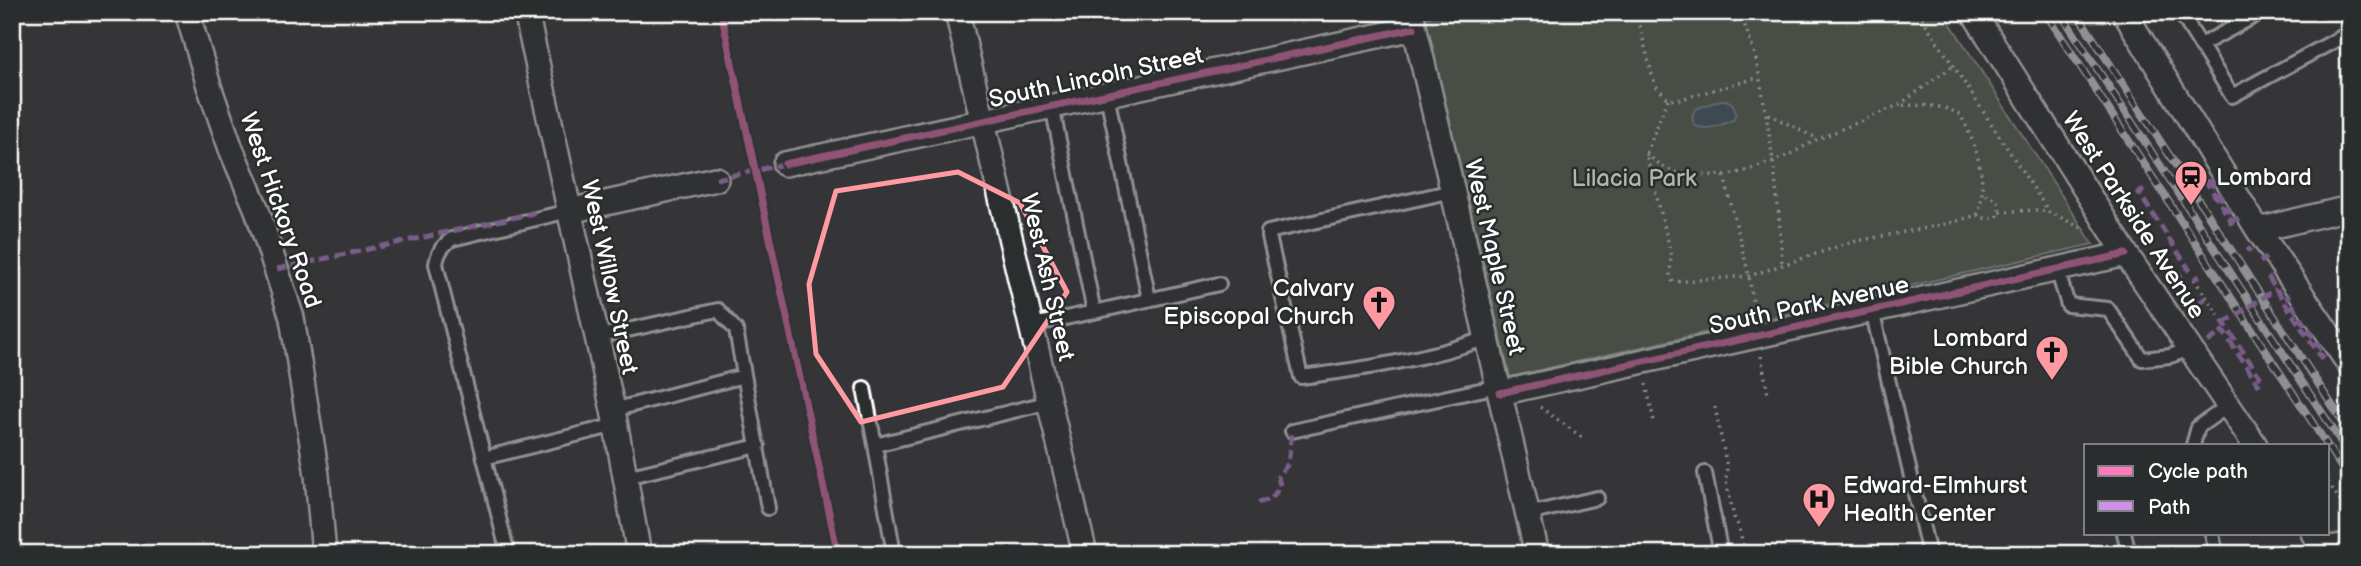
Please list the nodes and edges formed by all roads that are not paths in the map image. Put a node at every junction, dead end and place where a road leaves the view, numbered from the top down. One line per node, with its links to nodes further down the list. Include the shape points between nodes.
1 (187, 12): 53 (street, West Hickory Road, via 292,318 317,475)
2 (526, 12): 18 (street, West Willow Street)
3 (957, 12): 13 (street, West Ash Street)
4 (1973, 12): 20 (street, West Parkside Avenue)
5 (2124, 12): 19 (street)
6 (2180, 12): 10 (lane)
7 (2262, 12): 10 (lane)
8 (1413, 20): 11 (street, South Lincoln Street); 16 (street, West Maple Street)
9 (2349, 33): 10 (lane, via 2232,96)
10 (2201, 45)
11 (1107, 95): 12 (street, South Lincoln Street); 23 (lane)
12 (1052, 106): 13 (street, South Lincoln Street); 25 (lane)
13 (984, 121): 14 (street, South Lincoln Street); 26 (street, West Ash Street)
14 (785, 164)
15 (716, 179): 18 (street)
16 (1453, 191): 28 (street, West Maple Street); 28 (lane, via 1268,232 1301,377 1460,348)
17 (2349, 208): 19 (street)
18 (569, 211): 27 (street, West Willow Street); 42 (lane, via 452,239 437,255)
19 (2258, 230): 30 (street)
20 (2126, 254): 21 (street, South Park Avenue); 29 (street, West Parkside Avenue)
21 (2057, 270): 24 (street, South Park Avenue); 29 (lane, via 2068,305 2108,309 2142,359)
22 (1219, 284): 23 (lane)
23 (1149, 299): 25 (lane)
24 (1872, 310): 33 (street, South Park Avenue); 60 (lane)
25 (1094, 312): 26 (lane)
26 (1032, 325): 34 (street, West Ash Street)
27 (596, 337): 31 (lane, via 718,310 736,330); 36 (street, West Willow Street)
28 (1487, 338): 33 (street, West Maple Street)
29 (2190, 349): 35 (street, West Parkside Avenue)
30 (2349, 364)
31 (744, 376): 36 (lane); 41 (lane)
32 (864, 388): 40 (lane)
33 (1499, 389): 37 (lane); 47 (street, West Maple Street)
34 (1050, 402): 40 (lane); 57 (street, West Ash Street)
35 (2228, 406): 38 (lane, via 2198,427); 39 (street, West Parkside Avenue)
36 (614, 418): 42 (lane); 44 (street, West Willow Street)
37 (1292, 431)
38 (2193, 444)
39 (2254, 444)
40 (875, 445): 56 (lane)
41 (758, 446): 44 (lane); 46 (lane)
42 (484, 458): 54 (lane)
43 (1705, 472): 59 (lane)
44 (626, 477): 55 (street, West Willow Street)
45 (1597, 498): 47 (lane)
46 (768, 508)
47 (1528, 514): 58 (street, West Maple Street)
48 (2124, 534): 61 (lane)
49 (2212, 534): 62 (lane)
50 (2315, 534): 52 (street)
51 (2349, 550): 52 (main road)
52 (2326, 553)
53 (324, 554)
54 (508, 554)
55 (639, 554)
56 (894, 554)
57 (1084, 554)
58 (1537, 554)
59 (1721, 554)
60 (1929, 554)
61 (2129, 554)
62 (2216, 554)

